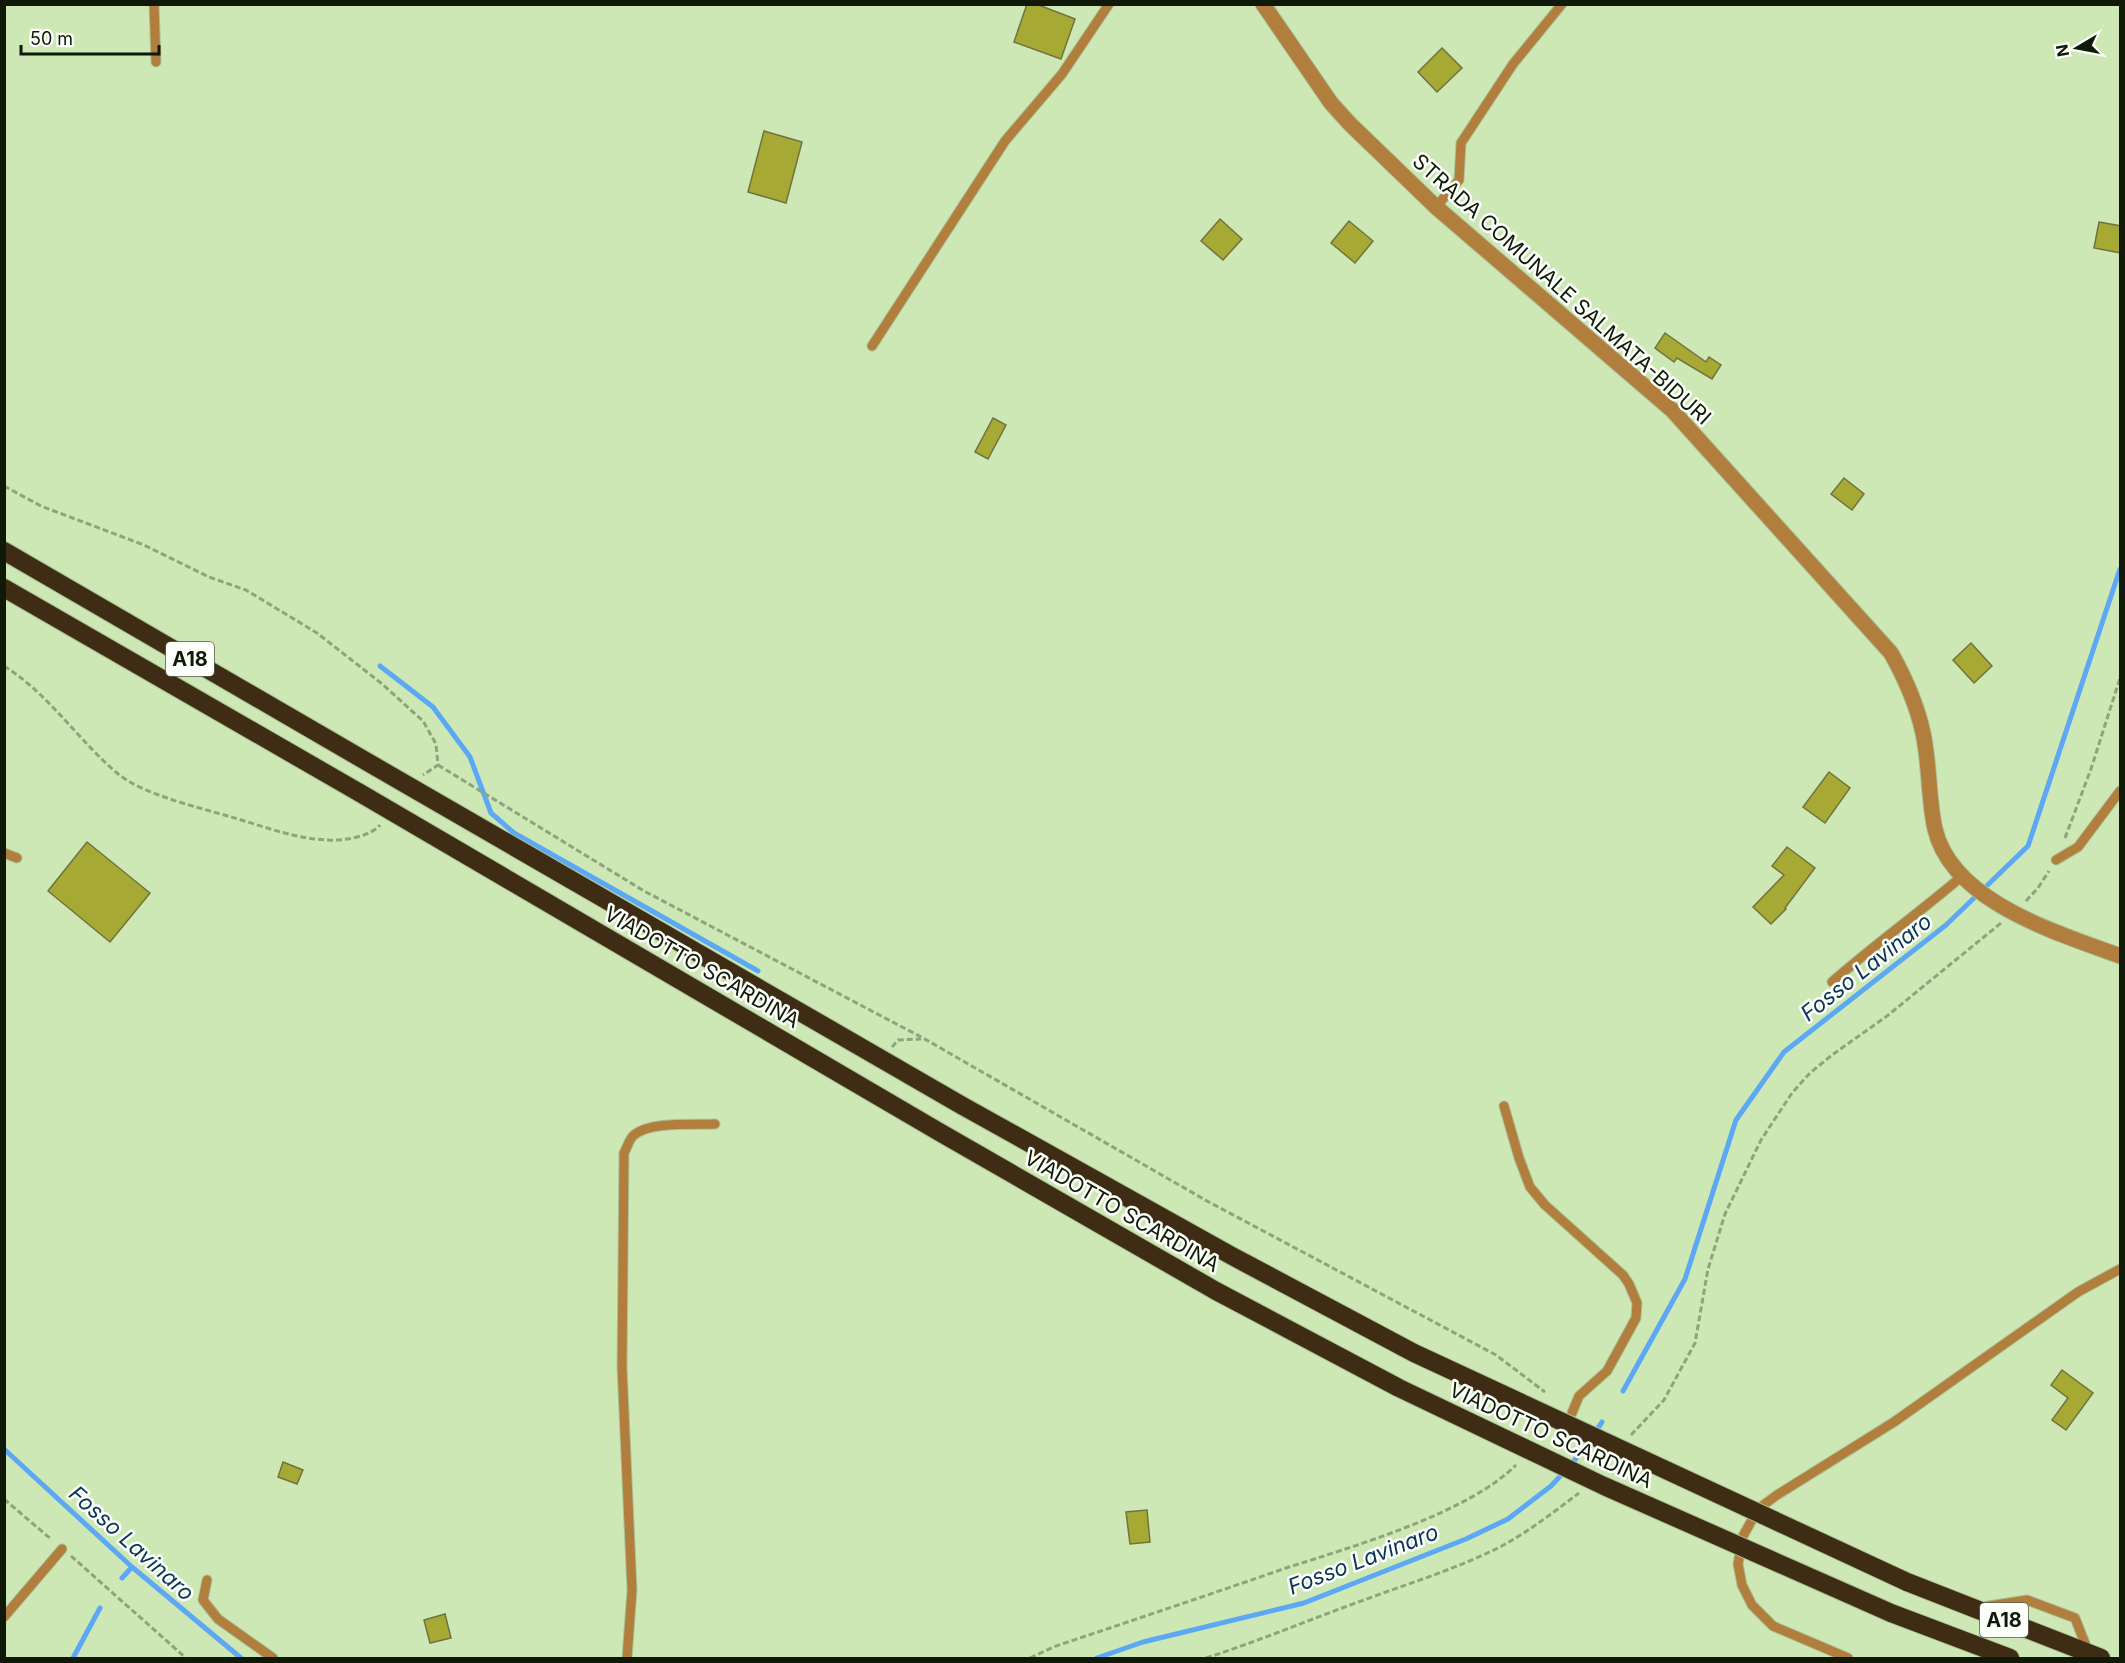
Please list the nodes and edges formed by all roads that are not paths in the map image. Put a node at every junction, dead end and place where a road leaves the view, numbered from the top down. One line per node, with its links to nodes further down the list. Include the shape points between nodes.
1 (154, 4): 5 (lane)
2 (1109, 4): 7 (lane, via 1062,74 1005,141)
3 (1263, 4): 6 (street, STRADA COMUNALE SALMATA-BIDURI, via 1331,103)
4 (1562, 4): 6 (lane, via 1513,64 1461,143 1459,180)
5 (156, 62)
6 (1437, 207): 14 (street, STRADA COMUNALE SALMATA-BIDURI, via 1672,410 1891,653 1905,679 1924,734 1935,830 1944,854)
7 (872, 346)
8 (4, 551): 23 (highway, VIADOTTO SCARDINA / A18, bridge, via 961,1105 1232,1256 1394,1342 1907,1582)
9 (4, 588): 29 (highway, VIADOTTO SCARDINA / A18, bridge, via 1216,1291 1399,1388 1604,1486 1891,1613)
10 (2121, 791): 13 (lane, via 2078,847)
11 (4, 853): 12 (lane)
12 (17, 858)
13 (2056, 860)
14 (1966, 880): 15 (street, STRADA COMUNALE SALMATA-BIDURI, via 1997,904 2045,928); 16 (lane, via 1868,950)
15 (2121, 956)
16 (1832, 982)
17 (1504, 1106): 20 (lane, via 1530,1187 1623,1275 1637,1303 1636,1318 1607,1371 1579,1396)
18 (715, 1124): 27 (lane, via 646,1129 633,1136 624,1153 622,1367 632,1590)
19 (2121, 1269): 28 (lane, via 2078,1292 1894,1422 1758,1509 1743,1536 1738,1564 1742,1585 1752,1605 1773,1626)
20 (1572, 1413)
21 (62, 1549): 24 (lane)
22 (207, 1580): 26 (lane, via 203,1600 218,1619)
23 (1974, 1608): 25 (highway, A18); 25 (lane, via 2027,1600 2075,1618)
24 (4, 1617)
25 (2095, 1656)
26 (273, 1659)
27 (627, 1659)
28 (1848, 1659)
29 (2010, 1659)

